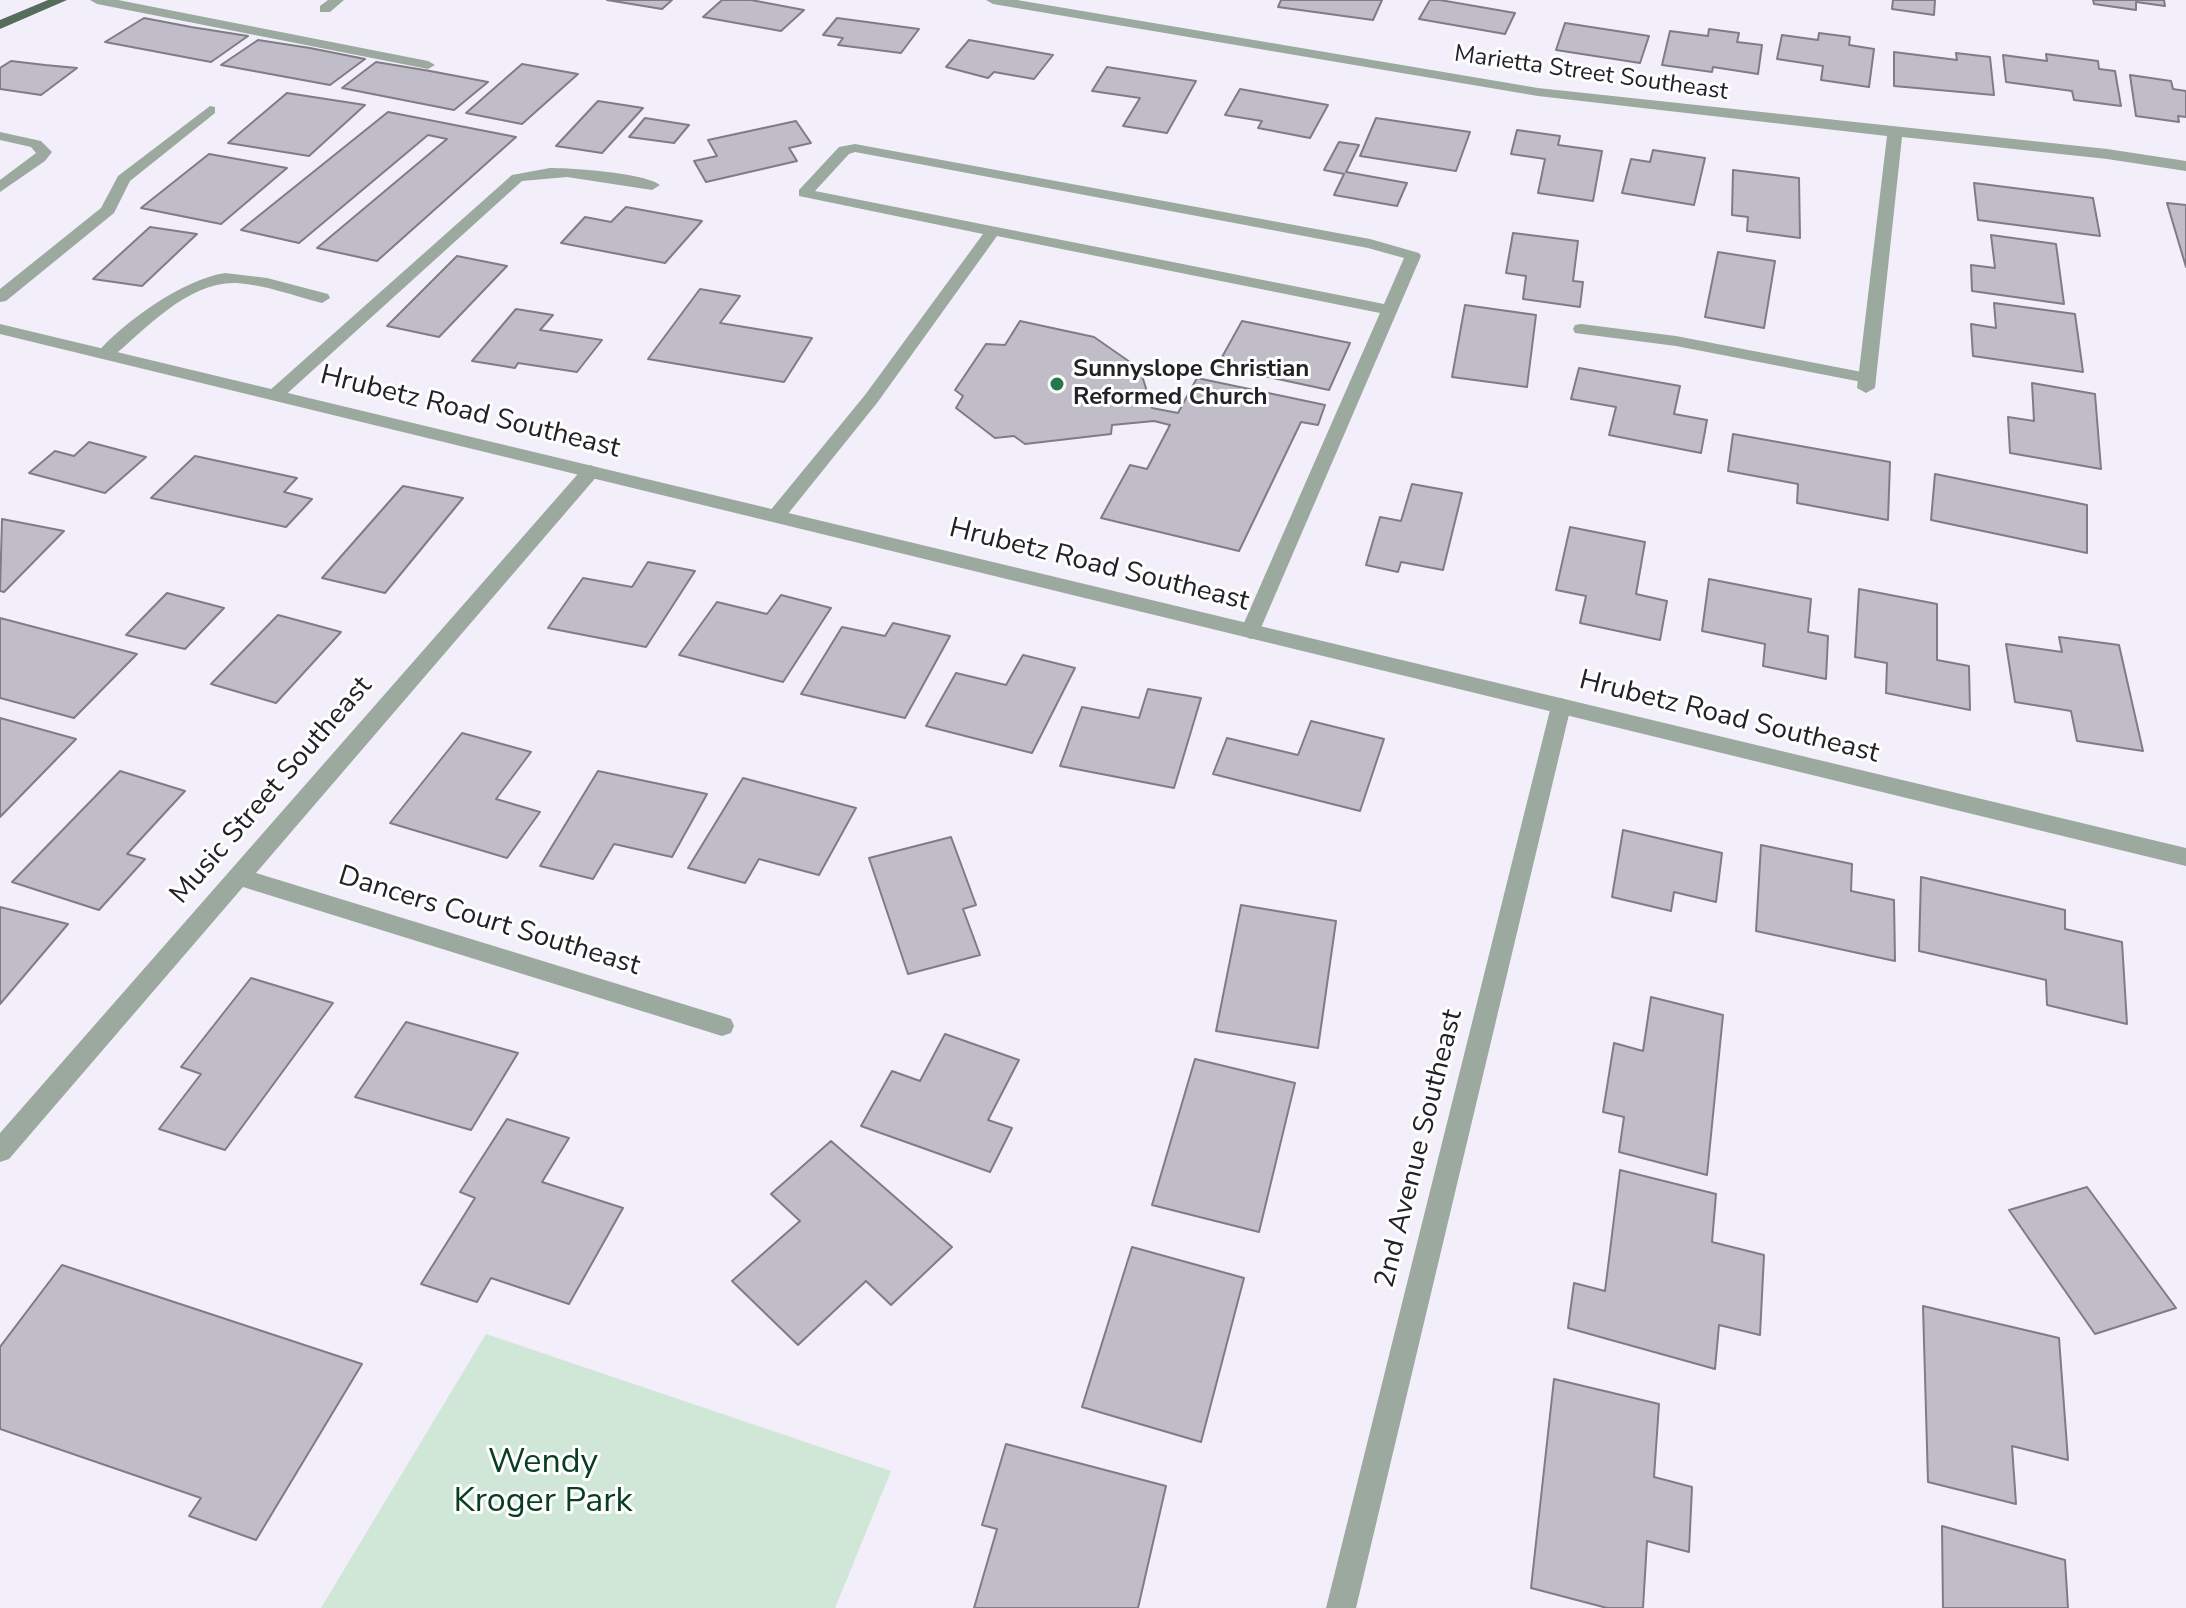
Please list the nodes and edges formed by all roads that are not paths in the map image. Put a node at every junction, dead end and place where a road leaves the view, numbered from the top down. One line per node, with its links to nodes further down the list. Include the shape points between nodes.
1 (60, 0): 4 (main road)
2 (97, 0): 5 (street)
3 (993, 0): 7 (street, Marietta Street Southeast, via 1538,92)
4 (0, 25)
5 (428, 65)
6 (210, 110): 13 (street, via 123,179 108,210)
7 (1895, 131): 9 (street, Marietta Street Southeast); 17 (street, via 1866,383 1676,341)
8 (0, 136): 11 (street, via 36,144 44,152)
9 (2186, 166)
10 (652, 185): 19 (street, via 567,171 538,171 517,178)
11 (0, 187)
12 (994, 230): 15 (street); 15 (street, via 804,193 844,150 855,148 1370,244 1413,256); 21 (street, via 871,399)
13 (0, 297)
14 (322, 298): 18 (street, via 242,279 212,280 189,290)
15 (1390, 310): 22 (street)
16 (0, 329): 18 (street, Hrubetz Road Southeast)
17 (1581, 329)
18 (105, 354): 19 (street, Hrubetz Road Southeast)
19 (275, 395): 20 (street, Hrubetz Road Southeast)
20 (591, 471): 21 (street, Hrubetz Road Southeast); 25 (street, Music Street Southeast)
21 (776, 516): 22 (street, Hrubetz Road Southeast)
22 (1250, 632): 23 (street, Hrubetz Road Southeast)
23 (1561, 706): 24 (street, Hrubetz Road Southeast); 28 (street, 2nd Avenue Southeast)
24 (2186, 857)
25 (238, 876): 26 (street, Dancers Court Southeast); 27 (street, Music Street Southeast)
26 (722, 1026)
27 (0, 1151)
28 (1341, 1608)

